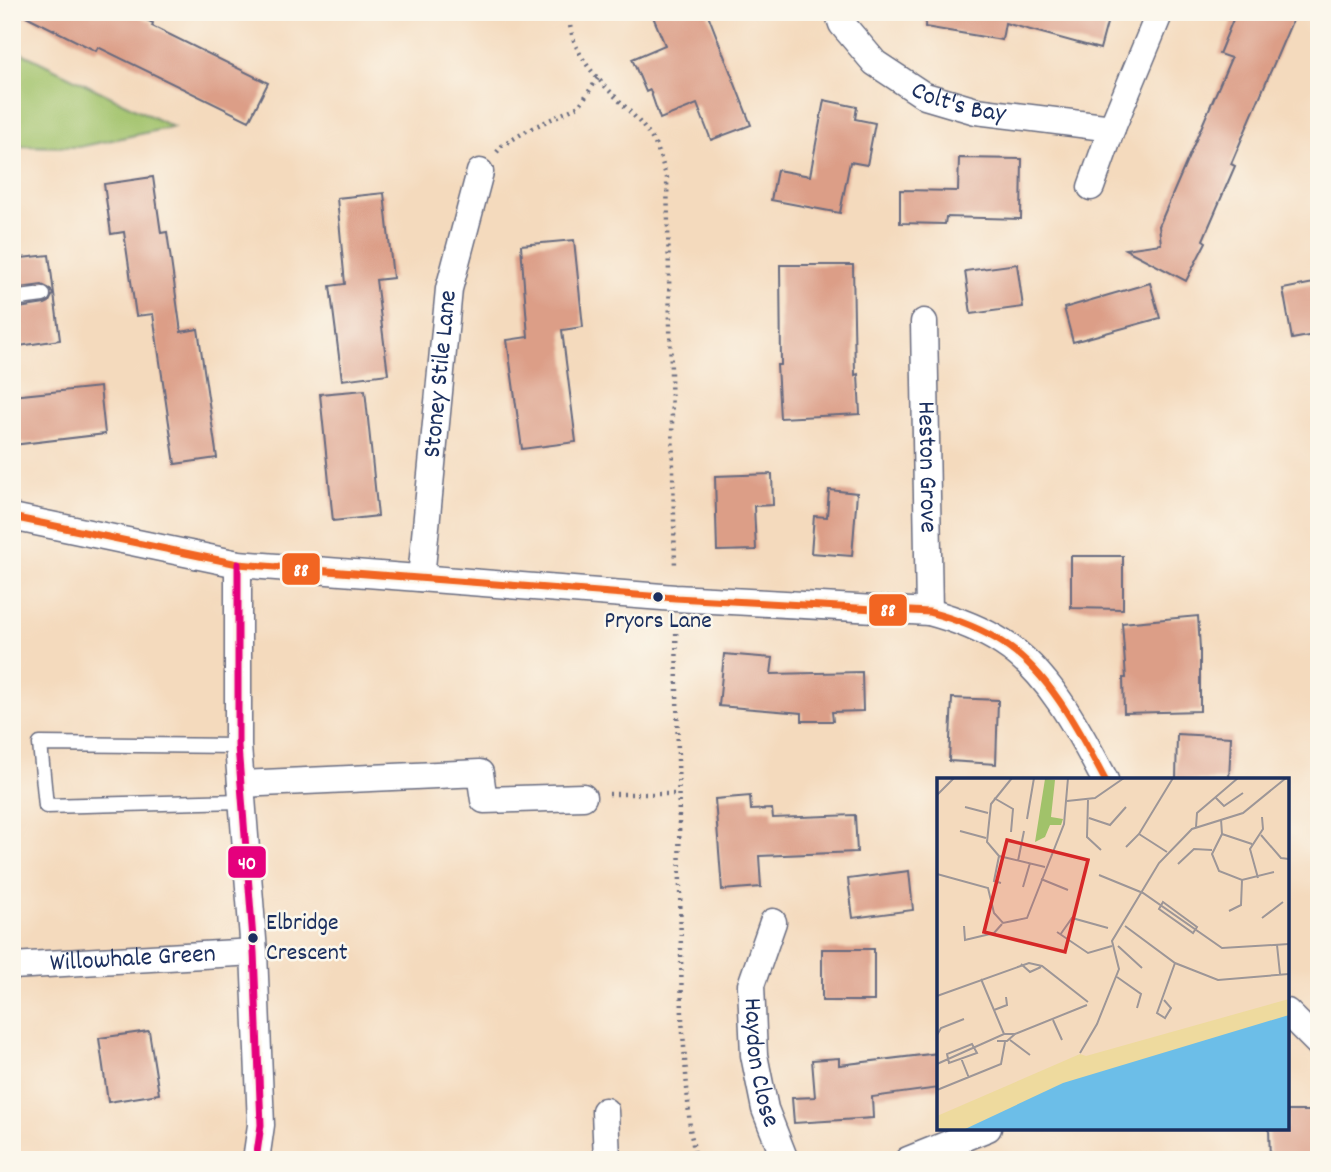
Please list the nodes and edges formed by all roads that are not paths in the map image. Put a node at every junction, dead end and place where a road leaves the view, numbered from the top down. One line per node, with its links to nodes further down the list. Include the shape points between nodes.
1 (838, 12): 3 (street, Colt's Bay, via 842,24 875,63 925,96 976,111)
2 (1160, 12): 3 (street)
3 (1112, 128): 5 (street)
4 (480, 172): 11 (street, Stoney Stile Lane, via 449,289)
5 (1091, 187)
6 (43, 295): 7 (lane)
7 (12, 299)
8 (925, 321): 12 (street, Heston Grove)
9 (12, 517): 10 (street)
10 (238, 564): 11 (street); 13 (street)
11 (421, 578): 12 (street)
12 (929, 612): 14 (street, via 964,622 1005,643 1043,678)
13 (238, 746): 15 (street); 15 (lane, via 40,744 46,806)
14 (1104, 778)
15 (241, 793): 16 (street, via 480,774 484,800); 18 (street)
16 (583, 797)
17 (773, 922): 26 (street, Haydon Close, via 751,985 754,1055 765,1109)
18 (254, 952): 19 (street, Willowhale Green); 24 (street, via 261,1125)
19 (12, 966)
20 (1289, 1014): 21 (street)
21 (1319, 1044)
22 (605, 1111): 25 (street)
23 (983, 1130): 27 (street)
24 (256, 1160)
25 (607, 1160)
26 (785, 1160)
27 (908, 1160)

